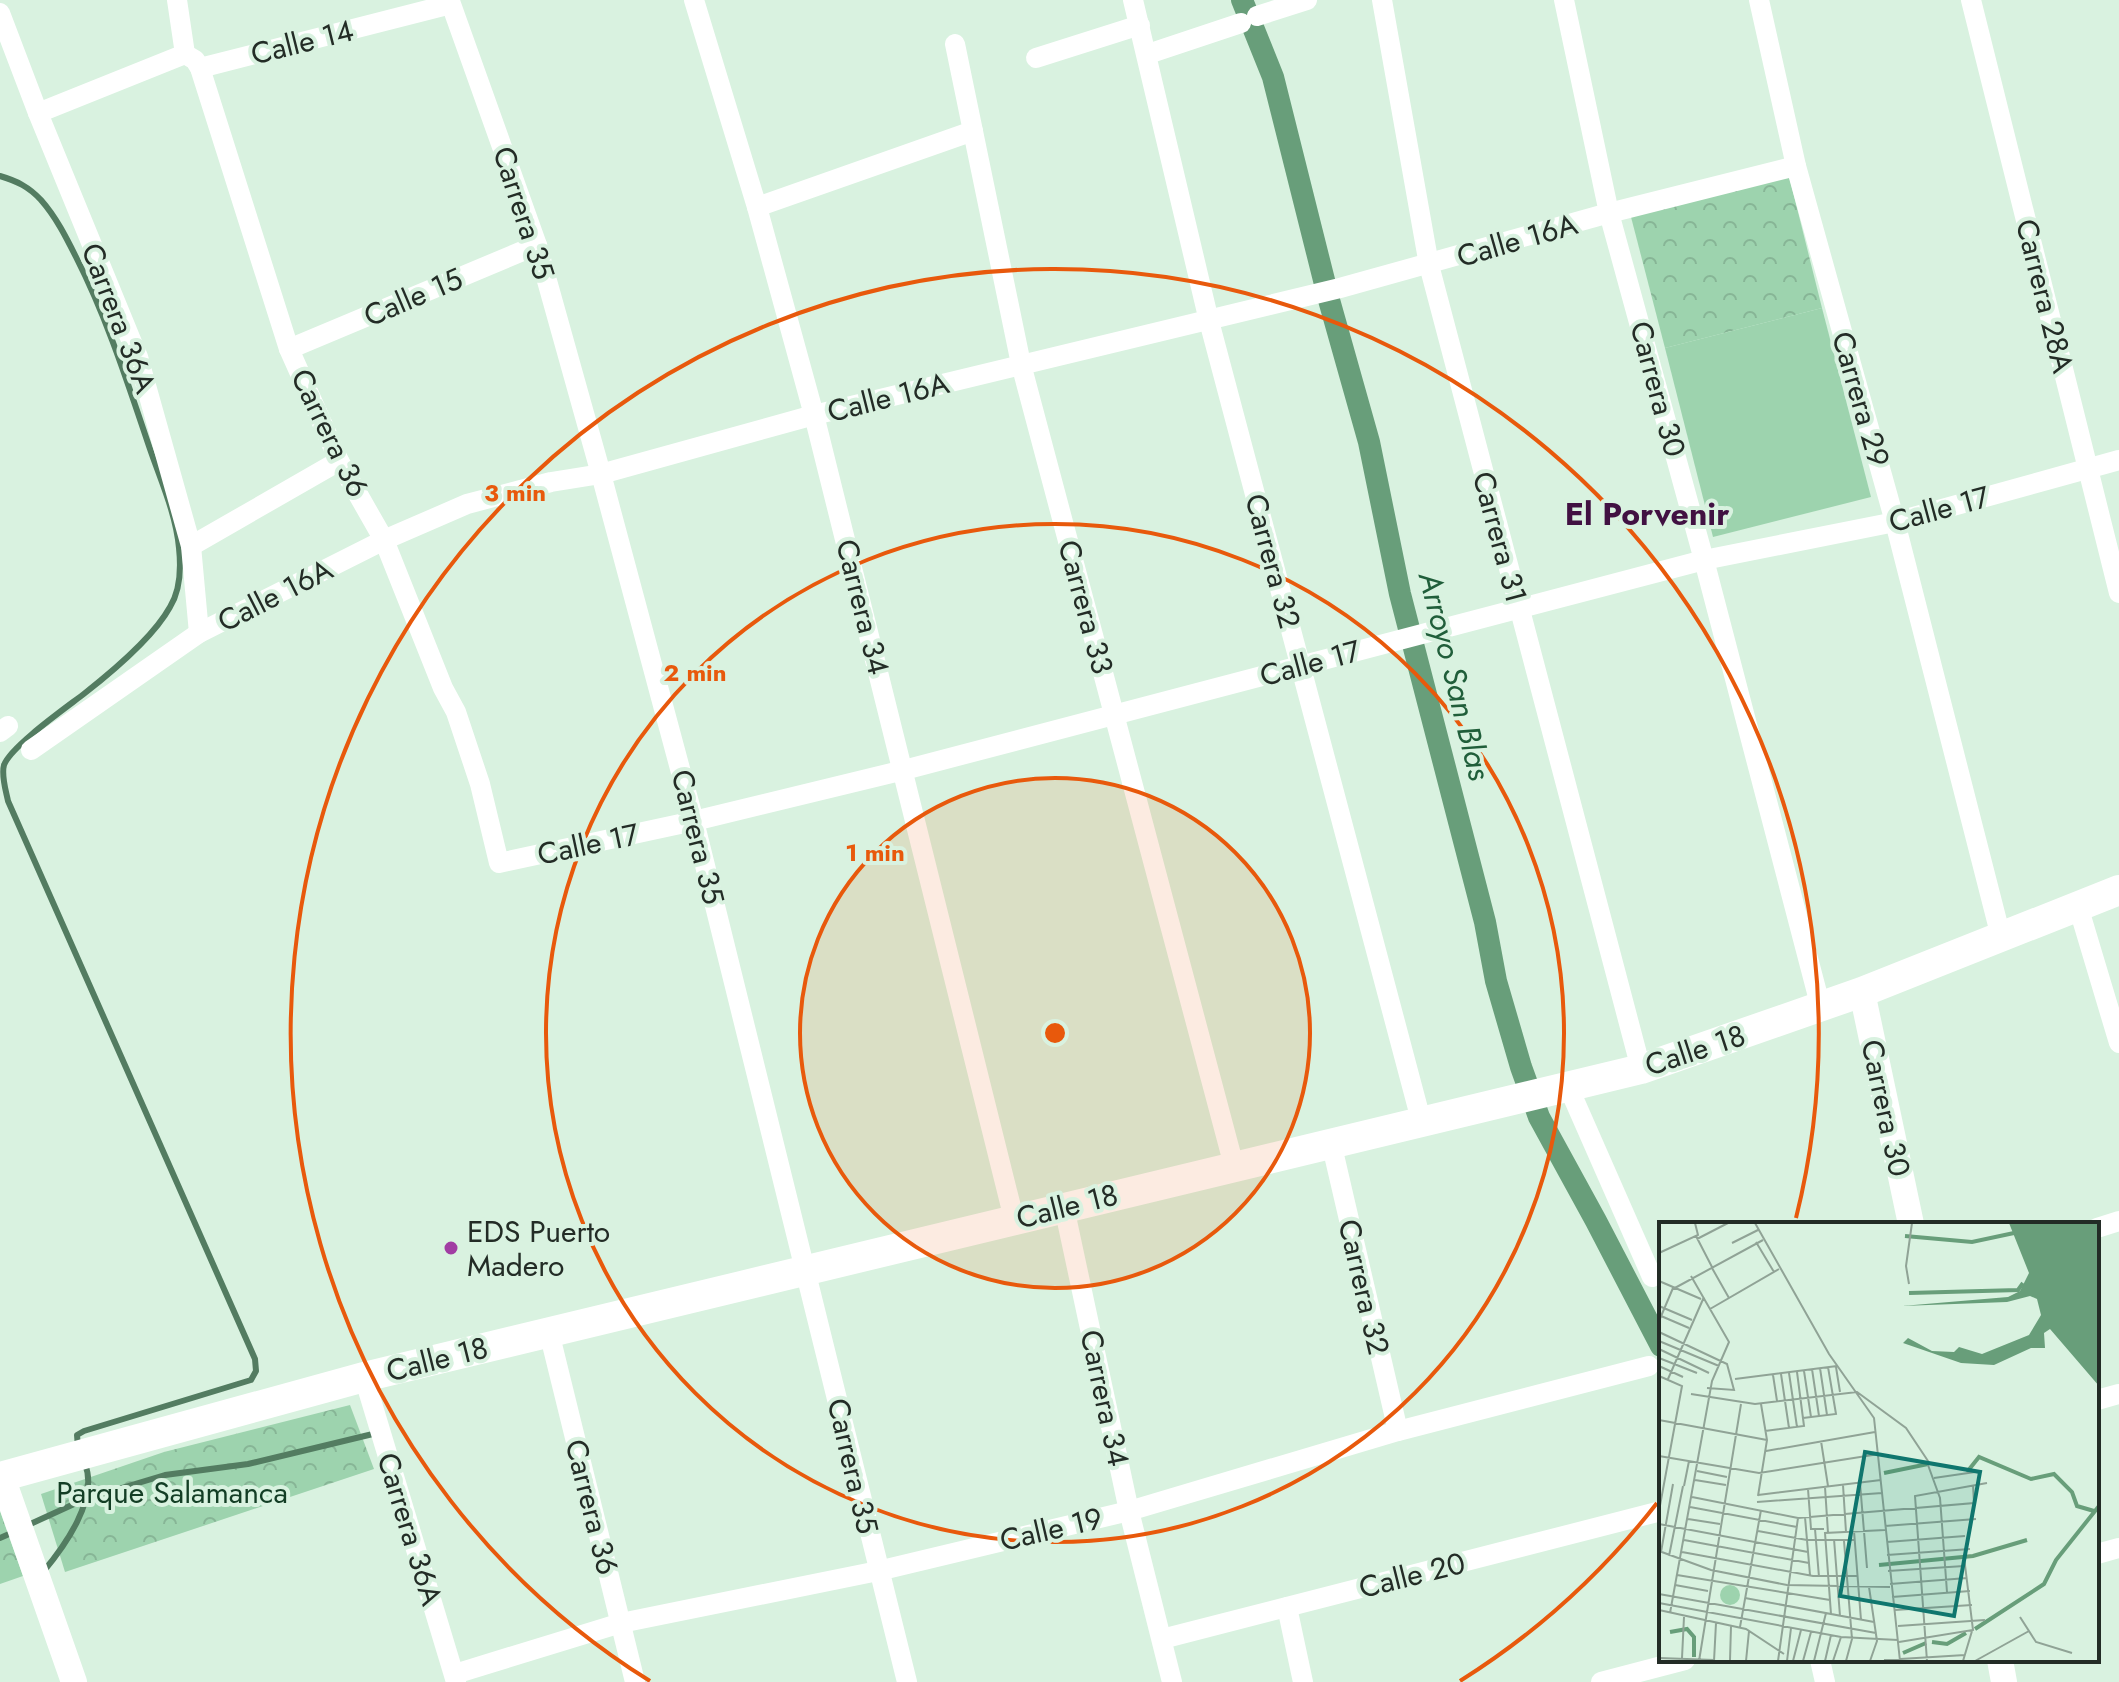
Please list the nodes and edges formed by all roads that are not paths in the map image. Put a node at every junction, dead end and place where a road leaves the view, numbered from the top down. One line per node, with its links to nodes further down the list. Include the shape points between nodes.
1 (177, 0): 15 (street, Carrera 36)
2 (694, 0): 19 (street, Carrera 34)
3 (1133, 0): 11 (street, Carrera 32)
4 (1307, 0): 13 (street)
5 (1382, 0): 22 (street, Carrera 31)
6 (1564, 0): 20 (street, Carrera 30)
7 (1759, 0): 18 (street, Carrera 29)
8 (1971, 0): 29 (street, Carrera 28A)
9 (451, 4): 15 (street, Calle 14); 21 (street, Carrera 35)
10 (0, 13): 16 (street, Carrera 36A)
11 (1140, 25): 13 (street, Carrera 32); 14 (street)
12 (955, 44): 17 (street, Carrera 33)
13 (1148, 54): 23 (street, Carrera 32)
14 (1036, 58)
15 (193, 61): 16 (street, Calle 14); 24 (street, Carrera 36)
16 (38, 113): 33 (street, Carrera 36A, via 138,357)
17 (973, 131): 19 (street); 25 (street, Carrera 33)
18 (1796, 166): 20 (street, Calle 16A); 31 (street, Carrera 29)
19 (757, 207): 26 (street, Carrera 34)
20 (1609, 213): 22 (street, Calle 16A); 34 (street, Carrera 30)
21 (537, 245): 24 (street, Calle 15); 30 (street, Carrera 35)
22 (1429, 265): 23 (street, Calle 16A); 36 (street, Carrera 31)
23 (1209, 321): 25 (street, Calle 16A); 38 (street, Carrera 32)
24 (289, 349): 28 (street, Carrera 36)
25 (1021, 364): 26 (street, Calle 16A); 39 (street, Carrera 33)
26 (814, 415): 30 (street, Calle 16A); 41 (street, Carrera 34)
27 (2119, 460): 29 (street, Calle 17)
28 (339, 461): 32 (street, Carrera 36); 33 (street)
29 (2088, 468): 31 (street, Calle 17); 35 (street, Carrera 28A)
30 (601, 474): 32 (street, Calle 16A, via 467,504); 42 (street, Carrera 35)
31 (1895, 522): 34 (street, Calle 17); 46 (street, Carrera 29)
32 (384, 540): 37 (street, Calle 16A); 43 (street, Carrera 36, via 456,712)
33 (191, 546): 37 (street, Carrera 36A)
34 (1704, 560): 36 (street, Calle 17); 48 (street, Carrera 30)
35 (2119, 593)
36 (1518, 608): 38 (street, Calle 17); 50 (street, Carrera 31)
37 (199, 633): 40 (street, Calle 16A)
38 (1301, 666): 39 (street, Calle 17); 52 (street, Carrera 32)
39 (1114, 715): 41 (street, Calle 17); 54 (street, Carrera 33)
40 (31, 750)
41 (904, 770): 42 (street, Calle 17); 56 (street, Carrera 34)
42 (694, 821): 43 (street, Calle 17); 60 (street, Carrera 35)
43 (499, 863)
44 (2119, 890): 45 (main road, Calle 18)
45 (2078, 906): 46 (main road, Calle 18); 49 (street)
46 (2001, 937): 47 (main road, Calle 18)
47 (1862, 992): 48 (main road, Calle 18); 58 (street, Carrera 30)
48 (1821, 1008): 50 (main road, Calle 18)
49 (2119, 1043)
50 (1641, 1069): 51 (main road, Calle 18)
51 (1559, 1088): 52 (main road, Calle 18); 61 (street)
52 (1421, 1120): 53 (main road, Calle 18)
53 (1331, 1142): 54 (main road, Calle 18); 67 (street, Carrera 32)
54 (1234, 1166): 55 (main road, Calle 18)
55 (1064, 1207): 56 (main road, Calle 18); 69 (street, Carrera 34)
56 (1014, 1219): 60 (main road, Calle 18)
57 (2119, 1221): 59 (street)
58 (1911, 1222)
59 (2099, 1227)
60 (806, 1270): 62 (main road, Calle 18); 73 (street, Carrera 35)
61 (1652, 1277)
62 (549, 1332): 64 (main road, Calle 18); 75 (street, Carrera 36)
63 (1649, 1366): 67 (street, Calle 19)
64 (364, 1377): 68 (main road, Calle 18); 80 (street, Carrera 36A)
65 (2119, 1394): 66 (street)
66 (2099, 1399)
67 (1398, 1431): 69 (street, Calle 19)
68 (1, 1477): 81 (street)
69 (1129, 1511): 73 (street, Calle 19); 76 (street, Carrera 34)
70 (1659, 1512): 74 (street, Calle 20)
71 (2119, 1548): 72 (street)
72 (2099, 1553)
73 (878, 1571): 75 (street, Calle 19); 83 (street, Carrera 35)
74 (1287, 1607): 76 (street, Calle 20); 85 (street)
75 (621, 1623): 80 (street, Calle 19, via 458,1673); 82 (street, Carrera 36)
76 (1162, 1639): 84 (street, Carrera 34)
77 (1677, 1662): 86 (street)
78 (1820, 1662): 87 (street)
79 (2000, 1662): 88 (street)
80 (456, 1681)
81 (74, 1682)
82 (635, 1682)
83 (907, 1682)
84 (1172, 1682)
85 (1303, 1682)
86 (1601, 1682)
87 (1825, 1682)
88 (2004, 1682)

